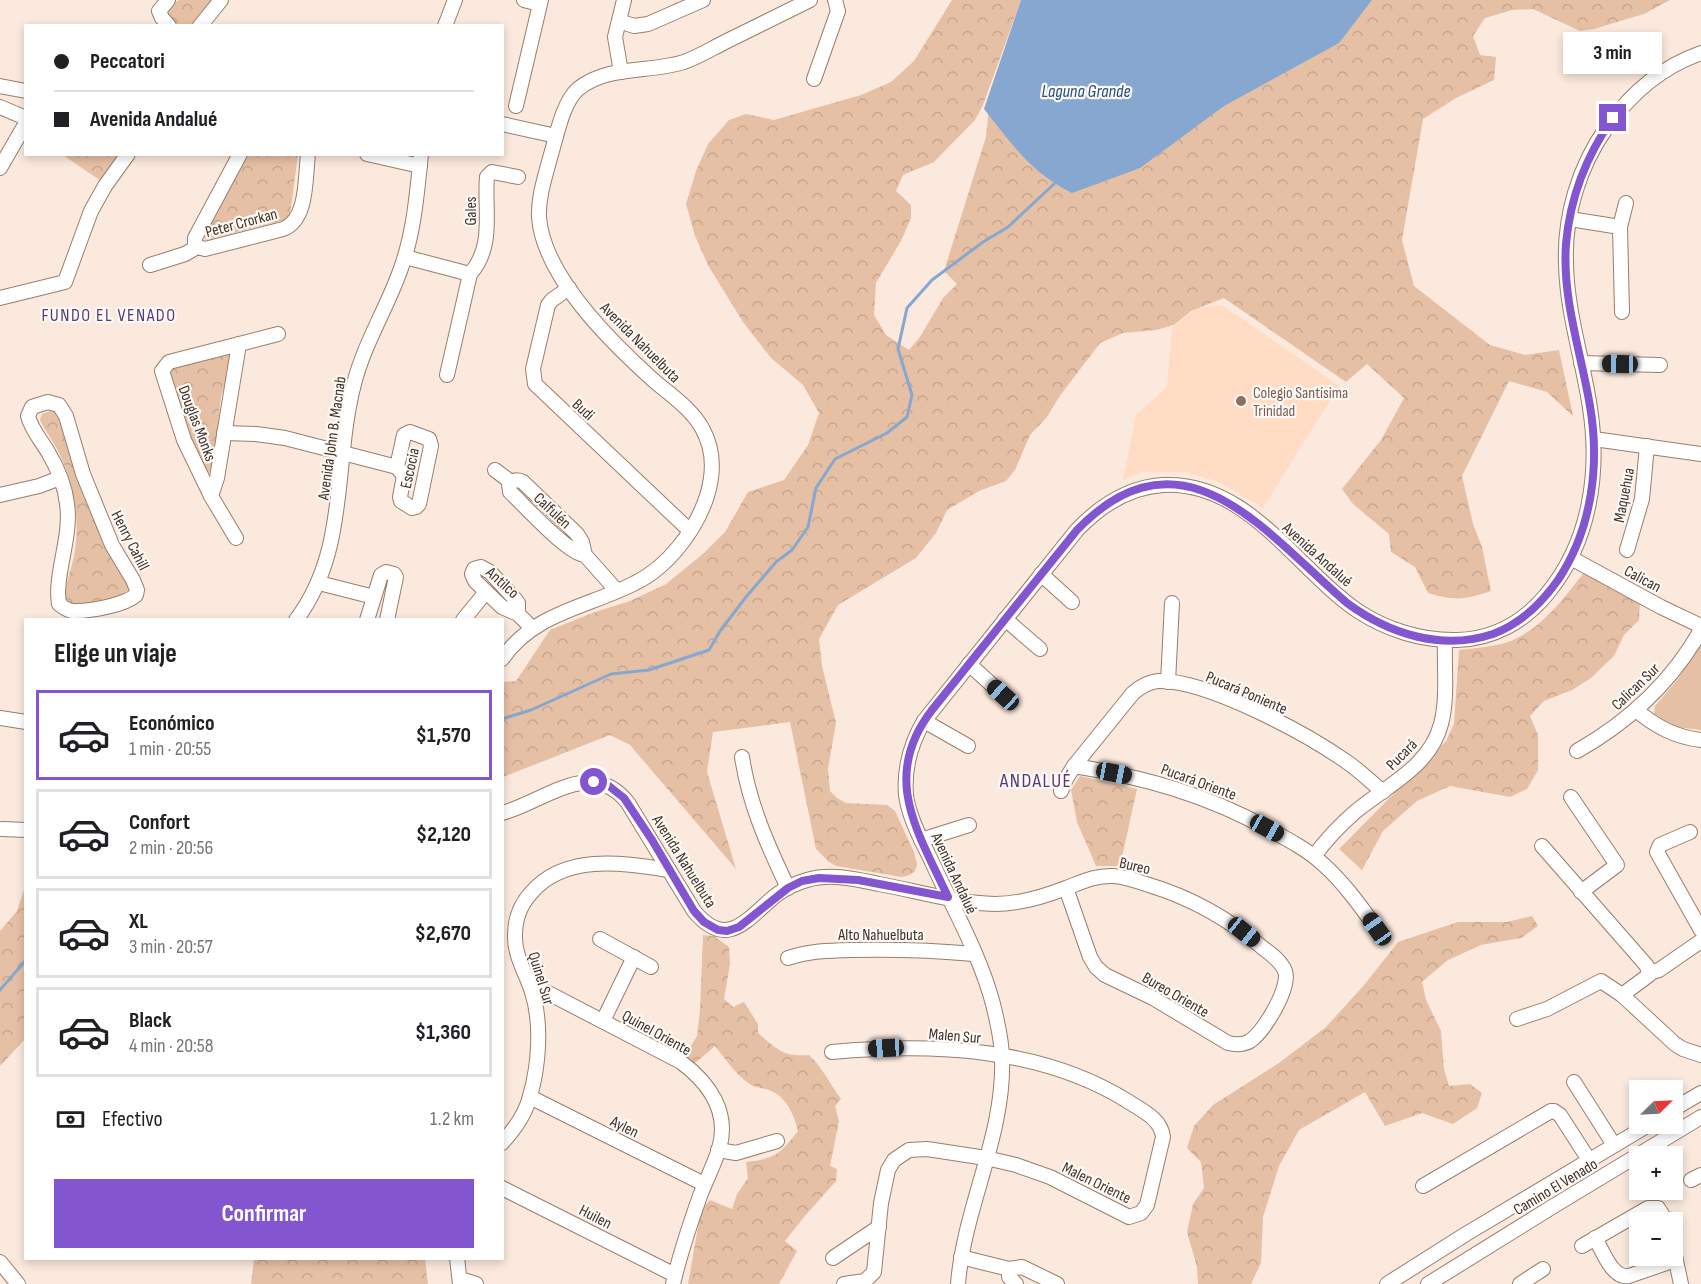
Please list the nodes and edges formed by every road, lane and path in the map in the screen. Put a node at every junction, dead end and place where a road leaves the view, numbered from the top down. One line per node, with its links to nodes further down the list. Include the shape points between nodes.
1 (168, 0): 11 (street, via 159,11)
2 (222, 0): 12 (street)
3 (455, 0): 13 (street)
4 (524, 0): 9 (street)
5 (624, 0): 10 (street)
6 (703, 0): 10 (street, via 648,24 634,26)
7 (810, 0): 15 (street, Avenida Nahuelbuta, via 687,61)
8 (835, 0): 16 (street, via 838,10)
9 (540, 2): 19 (street)
10 (619, 21): 15 (street, via 615,37)
11 (167, 24)
12 (202, 24)
13 (446, 24)
14 (1701, 53): 33 (street, Avenida Andalué, via 1659,73 1613,118 1588,157)
15 (621, 72): 24 (street, Avenida Nahuelbuta, via 578,90 568,103)
16 (814, 79)
17 (0, 86): 18 (street)
18 (24, 91)
19 (516, 106)
20 (0, 107): 21 (street)
21 (24, 117)
22 (504, 124): 24 (street)
23 (24, 126): 30 (street)
24 (556, 136): 39 (street, Avenida Nahuelbuta, via 541,196 540,220 549,251)
25 (127, 156): 40 (street, via 91,211 65,282)
26 (239, 156): 35 (street, Peter Crorkan, via 195,238)
27 (308, 156): 35 (street, Peter Crorkan, via 301,212 292,225)
28 (385, 156): 29 (street)
29 (420, 160): 36 (street, Avenida John B. Macnab)
30 (0, 168)
31 (518, 177): 38 (street, Gales, via 492,172 487,177 487,234 480,260)
32 (1626, 203): 34 (street)
33 (1570, 219): 34 (street); 44 (street, Avenida Andalué, via 1566,272)
34 (1620, 227): 41 (street)
35 (197, 248): 37 (street, Peter Crorkan)
36 (405, 257): 38 (street); 50 (street, Avenida John B. Macnab, via 359,367)
37 (150, 265)
38 (470, 274): 46 (street, Gales)
39 (569, 288): 57 (street, Avenida Nahuelbuta, via 612,342 691,413 706,435 712,457 710,485); 57 (street, Budi, via 549,302 533,369 535,384)
40 (0, 298)
41 (1622, 312)
42 (278, 334): 43 (street, Douglas Monks)
43 (239, 344): 47 (street, Douglas Monks); 56 (street, Douglas Monks, via 170,362 162,370 184,440)
44 (1581, 363): 45 (street); 48 (street, Avenida Andalué)
45 (1660, 365)
46 (447, 375)
47 (224, 433): 50 (street, Douglas Monks, via 285,438); 56 (street, Douglas Monks)
48 (1594, 438): 49 (street, Maquehua); 60 (street, Avenida Andalué, via 1591,495)
49 (1647, 446): 51 (street, Maquehua); 59 (street, Maquehua, via 1642,500)
50 (343, 453): 52 (street, Escocia); 62 (street, Avenida John B. Macnab, via 336,514)
51 (1701, 454)
52 (397, 467): 52 (street, Escocia, via 404,435 410,432 429,439 431,446 416,507 401,501 404,476)
53 (495, 470): 63 (street, Calfulén, via 511,482 523,482 577,534 585,555)
54 (60, 478): 54 (street, Henry Cahill, via 68,505 59,604 75,612 106,607 136,595 136,585 112,545 83,474 66,416 59,405 48,402 32,407 28,416); 55 (street)
55 (0, 495)
56 (211, 496): 58 (street, Douglas Monks)
57 (690, 531): 63 (street, Avenida Nahuelbuta, via 657,568)
58 (236, 538)
59 (1627, 550)
60 (1571, 558): 75 (street, Calican); 76 (street, Avenida Andalué, via 1547,594 1512,625 1477,638)
61 (1041, 574): 66 (street); 73 (street, Avenida Andalué); 76 (street, Avenida Andalué, via 1077,530 1108,504 1132,491 1190,486 1210,492 1247,514 1359,612 1406,634)
62 (319, 584): 65 (street); 69 (street, Avenida John B. Macnab)
63 (616, 591): 74 (street, Avenida Nahuelbuta)
64 (486, 592): 68 (street, Antilco, via 508,611); 68 (street, Antilco, via 472,578 472,571 478,567 490,572 515,599); 72 (street)
65 (374, 597): 70 (street); 71 (street, via 382,573 394,574)
66 (1072, 602)
67 (1172, 603): 80 (street)
68 (518, 614): 74 (street, Antilco)
69 (297, 618)
70 (368, 618)
71 (387, 618)
72 (465, 618)
73 (1005, 619): 77 (street); 79 (street, Avenida Andalué)
74 (532, 628): 78 (street, Avenida Nahuelbuta)
75 (1701, 628): 82 (street, Calican Sur, via 1681,663)
76 (1445, 641): 92 (street, Pucará, via 1444,703 1439,730 1426,754)
77 (1040, 649)
78 (504, 656)
79 (969, 664): 81 (street); 84 (street, Avenida Andalué)
80 (1168, 682): 90 (street, Pucará Poniente, via 1152,682 1133,693); 92 (street, Pucará Poniente, via 1224,697 1266,716 1331,751)
81 (1003, 695)
82 (1636, 711): 86 (street, via 1665,731); 88 (street, Calican Sur)
83 (0, 718): 85 (street)
84 (924, 721): 87 (street); 99 (street, Avenida Andalué, via 910,754 906,780 909,809)
85 (24, 722)
86 (1701, 740)
87 (968, 746)
88 (1577, 751)
89 (742, 757): 104 (street, via 759,825)
90 (1074, 766): 91 (street, Pucará Poniente); 101 (street, Pucará Oriente, via 1153,781 1200,796)
91 (1061, 791)
92 (1383, 792): 101 (street, Pucará, via 1343,823)
93 (1571, 797): 107 (street, via 1617,865)
94 (504, 812): 103 (street, Avenida Nahuelbuta, via 573,784 602,783 624,798)
95 (969, 825): 99 (street)
96 (24, 830): 97 (street)
97 (1, 831)
98 (1690, 832): 110 (street, via 1660,845 1657,852)
99 (921, 840): 102 (street, Avenida Andalué)
100 (1542, 846): 107 (street)
101 (1314, 856): 109 (street, Pucará Oriente)
102 (935, 869): 106 (street, via 929,883); 108 (street, Avenida Andalué)
103 (669, 870): 104 (street, Avenida Nahuelbuta, via 699,917 722,931 746,923); 119 (street, Quinel Sur, via 583,865 561,871 541,883 526,899 515,926 515,946)
104 (788, 888): 106 (street, Avenida Nahuelbuta, via 829,877)
105 (1066, 888): 108 (street, Bureo, via 1006,904); 118 (street, Bureo, via 1097,877 1115,876 1189,899 1244,932 1281,964); 118 (street, Bureo Oriente, via 1090,957 1100,971 1228,1043 1242,1044 1256,1036 1275,1007)
106 (916, 891): 108 (street, Avenida Nahuelbuta)
107 (1581, 892): 117 (street)
108 (948, 897): 113 (street, Avenida Andalué)
109 (1377, 929)
110 (1701, 930)
111 (600, 939): 114 (street)
112 (1701, 941): 117 (street)
113 (974, 954): 115 (street, Alto Nahuelbuta, via 872,949 814,951); 125 (street, Avenida Andalué, via 992,1001)
114 (634, 957): 116 (street); 122 (street)
115 (788, 957)
116 (651, 967)
117 (1649, 973): 120 (street)
118 (1286, 978)
119 (529, 983): 122 (street, Quinel Oriente); 128 (street, Quinel Sur, via 537,1029)
120 (1622, 996): 121 (street, via 1598,981 1547,1009); 124 (street, via 1675,1044)
121 (1517, 1019)
122 (603, 1021): 136 (street, Quinel Oriente, via 681,1062 708,1087 721,1117)
123 (832, 1052): 125 (street, Malen Sur, via 912,1048)
124 (1701, 1055)
125 (1002, 1056): 131 (street, Malen Sur, via 1046,1065 1091,1082 1144,1112); 137 (street, Avenida Andalué, via 999,1102)
126 (1574, 1082): 135 (street)
127 (1701, 1094): 129 (street)
128 (530, 1097): 133 (street, Quinel Sur); 139 (street, Aylen)
129 (1683, 1104)
130 (1701, 1117): 153 (street, Camino El Venado)
131 (1161, 1128): 137 (street, Malen Oriente, via 1163,1141 1147,1205 1133,1216 1120,1214 1030,1169)
132 (1633, 1134): 135 (street, Camino El Venado)
133 (504, 1140)
134 (777, 1141): 136 (street, via 736,1152)
135 (1614, 1145): 138 (street, Camino El Venado)
136 (718, 1150): 139 (street, Quinel Oriente)
137 (986, 1158): 145 (street, via 921,1149 903,1153 888,1170); 149 (street, Avenida Andalué)
138 (1589, 1160): 140 (street, via 1560,1115 1551,1111); 147 (street, Camino El Venado)
139 (704, 1184): 158 (street, Quinel Oriente)
140 (1424, 1186)
141 (504, 1189): 158 (street, Huilen)
142 (1642, 1212): 143 (street, via 1651,1207)
143 (1661, 1212)
144 (1629, 1219): 146 (street)
145 (879, 1227): 150 (street); 163 (street, via 872,1276)
146 (1595, 1238): 148 (street); 154 (street, via 1622,1277)
147 (1448, 1245): 153 (street); 167 (street, Camino El Venado)
148 (1582, 1246)
149 (961, 1257): 156 (street); 164 (street, Avenida Andalué)
150 (833, 1258)
151 (458, 1260): 159 (street)
152 (0, 1262): 161 (street)
153 (1460, 1264): 168 (street, Camino El Venado)
154 (1658, 1266)
155 (1676, 1266): 169 (street)
156 (1009, 1269): 165 (street, via 1009,1277); 166 (street, via 1028,1269)
157 (1543, 1269): 160 (street)
158 (674, 1279)
159 (460, 1282): 162 (street)
160 (1527, 1283)
161 (18, 1284)
162 (476, 1284)
163 (844, 1284)
164 (958, 1284)
165 (1016, 1284)
166 (1057, 1284)
167 (1388, 1284)
168 (1428, 1284)
169 (1681, 1284)

